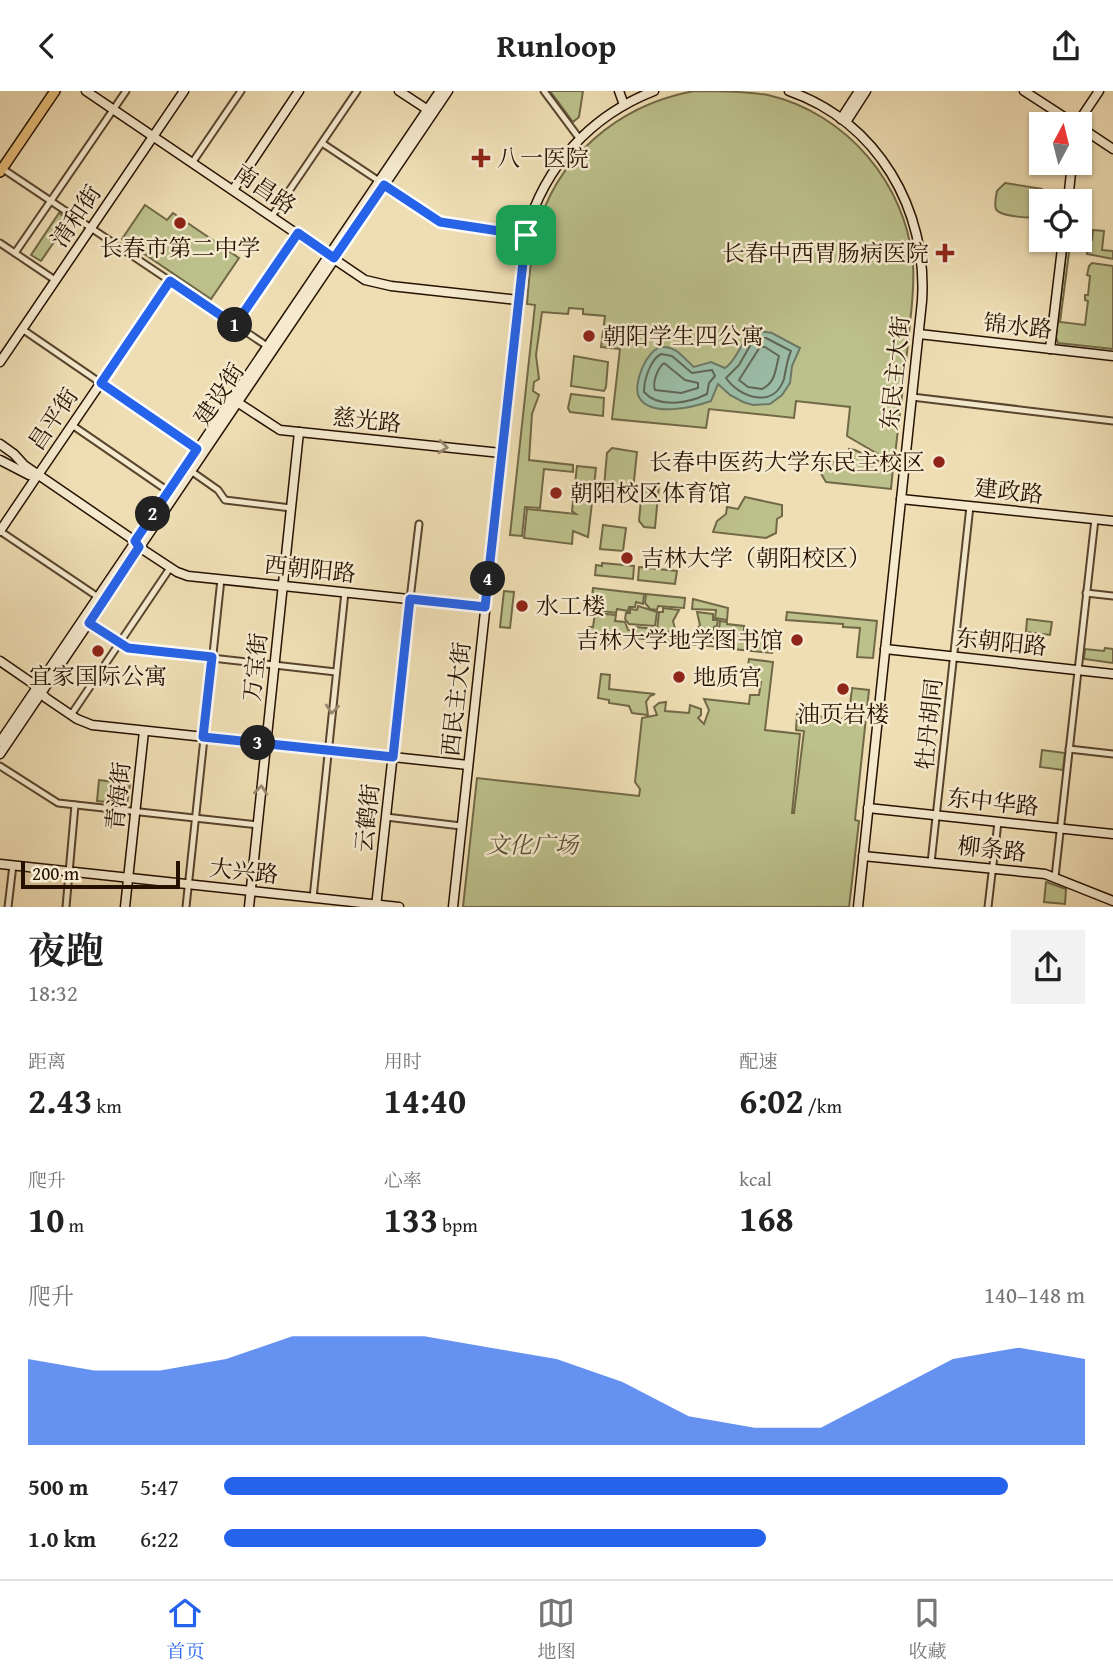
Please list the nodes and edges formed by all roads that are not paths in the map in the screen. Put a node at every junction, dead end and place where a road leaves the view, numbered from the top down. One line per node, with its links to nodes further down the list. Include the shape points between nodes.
1 (48, 91): 32 (main road)
2 (55, 91): 32 (main road)
3 (86, 91): 21 (street, 南昌路)
4 (126, 91): 21 (street)
5 (184, 91): 27 (street, 清和街)
6 (241, 91): 31 (street)
7 (299, 91): 34 (street)
8 (357, 91): 29 (street)
9 (400, 91): 22 (street)
10 (440, 91): 22 (street, 建设街)
11 (448, 91): 33 (street, 建设街)
12 (544, 91): 28 (street)
13 (619, 91): 20 (street)
14 (654, 91): 20 (street, 西民主大街)
15 (789, 91): 25 (street)
16 (859, 91): 25 (street)
17 (866, 91): 25 (street)
18 (1024, 91): 23 (street)
19 (1099, 91): 24 (street)
20 (624, 105): 28 (street, 西民主大街)
21 (113, 110): 27 (street, 南昌路); 35 (street)
22 (428, 110): 33 (street, 建设街)
23 (1057, 112)
24 (1085, 112)
25 (844, 120): 49 (street, 东民主大街, via 887,165 911,211 923,275)
26 (1092, 135): 30 (street)
27 (153, 137): 31 (street, 南昌路); 37 (street, 清和街)
28 (579, 138): 39 (street, 西民主大街, via 545,183)
29 (321, 143): 33 (street); 36 (street)
30 (1113, 149)
31 (192, 163): 34 (street, 南昌路)
32 (1, 168): 35 (street)
33 (381, 183): 39 (street, via 440,222); 43 (street, 建设街)
34 (233, 190): 36 (street, 南昌路)
35 (50, 201): 37 (street); 42 (street)
36 (272, 216): 38 (street, 南昌路)
37 (91, 228): 44 (street, 清和街); 45 (street)
38 (298, 233): 43 (street, 南昌路); 47 (street)
39 (526, 235): 46 (street, 西民主大街)
40 (0, 243): 42 (street)
41 (1062, 252): 51 (street)
42 (15, 253): 44 (street)
43 (332, 256): 46 (street, 南昌路, via 378,284); 50 (street, 建设街); 56 (street, 建设街)
44 (55, 280): 48 (street, 清和街)
45 (170, 281): 47 (street); 54 (street, 昌平街)
46 (517, 300): 63 (street, 西民主大街)
47 (235, 325): 50 (street)
48 (22, 329): 53 (street, 清和街); 54 (street)
49 (919, 334): 51 (street, 锦水路); 55 (street, 东民主大街)
50 (267, 347): 61 (street, 建设街)
51 (1050, 349): 52 (street, 锦水路)
52 (1113, 356)
53 (0, 362)
54 (101, 383): 58 (street, 昌平街); 61 (street)
55 (912, 397): 57 (street); 69 (street, 东民主大街)
56 (237, 402): 59 (street, 慈光路, via 274,427); 66 (street, 建设街)
57 (1113, 421)
58 (72, 425): 67 (street, 昌平街); 68 (street)
59 (299, 432): 63 (street, 慈光路, one-way to 63); 71 (street, 万宝街)
60 (0, 444): 65 (street, 西朝阳路)
61 (197, 449): 68 (street, 建设街)
62 (0, 452): 65 (street)
63 (501, 453): 85 (street, 西民主大街)
64 (0, 460): 65 (street, 西朝阳路)
65 (22, 467): 67 (street, 西朝阳路)
66 (191, 471): 71 (street, via 225,500); 76 (street, 建设街)
67 (37, 477): 75 (street, 昌平街); 76 (street, 西朝阳路)
68 (168, 491): 76 (street, 建设街)
69 (901, 499): 70 (street, 建政路); 88 (street, 东民主大街)
70 (970, 506): 72 (street, 建政路); 90 (street, 牡丹胡同)
71 (291, 508): 79 (street, 万宝街)
72 (1095, 519): 73 (street, 建政路); 81 (street)
73 (1113, 521)
74 (419, 524): 84 (street, 云鹤街)
75 (0, 531): 83 (street)
76 (136, 545): 77 (street, 西朝阳路); 83 (street, 建设街); 86 (street, 建设街)
77 (170, 568): 78 (street, 西朝阳路, via 183,575); 87 (street)
78 (221, 579): 79 (street, 西朝阳路); 89 (street)
79 (283, 586): 80 (street, 西朝阳路); 92 (street, 万宝街)
80 (345, 592): 84 (street, 西朝阳路); 94 (street)
81 (1086, 593): 82 (street); 93 (street)
82 (1113, 596)
83 (98, 597): 96 (street, 建设街)
84 (410, 599): 85 (street, 西朝阳路); 106 (street, 云鹤街)
85 (485, 607): 107 (street, 西民主大街)
86 (89, 623): 87 (street); 96 (street, 建设街)
87 (119, 643): 89 (street, via 132,649); 97 (street)
88 (885, 649): 90 (street, 东朝阳路); 110 (street, 东民主大街)
89 (212, 657): 92 (street); 99 (street)
90 (954, 657): 93 (street, 东朝阳路); 112 (street, 牡丹胡同)
91 (0, 661): 96 (street)
92 (274, 665): 94 (street); 101 (street, 万宝街)
93 (1078, 670): 95 (street, 东朝阳路); 102 (street)
94 (336, 672): 103 (street, one-way to 103)
95 (1113, 674)
96 (39, 690): 97 (street); 100 (street, 建设街); 104 (street, 建设街)
97 (71, 715): 98 (street, via 92,725)
98 (144, 731): 99 (street); 111 (street, 青海街)
99 (203, 737): 101 (street); 114 (street)
100 (0, 742)
101 (266, 744): 103 (street); 116 (street, 万宝街, one-way to 101)
102 (1069, 749): 105 (street); 118 (street)
103 (328, 750): 106 (street); 130 (street)
104 (0, 754)
105 (1113, 754)
106 (393, 757): 107 (street); 113 (street, 云鹤街)
107 (468, 765): 117 (street, 西民主大街)
108 (0, 766): 109 (street, via 52,801)
109 (75, 805): 111 (street); 125 (street)
110 (868, 808): 112 (street, 东中华路); 120 (street, 东民主大街)
111 (135, 812): 114 (street); 127 (street, 青海街)
112 (936, 815): 115 (street, 东中华路); 121 (street, 牡丹胡同)
113 (386, 817): 117 (street); 132 (street, 云鹤街)
114 (195, 818): 116 (street); 128 (street)
115 (998, 822): 118 (street, 东中华路); 124 (street)
116 (258, 825): 129 (street, 万宝街)
117 (461, 826): 139 (street, 西民主大街)
118 (1061, 828): 119 (street, 东中华路); 126 (street)
119 (1113, 834)
120 (863, 856): 121 (street, 柳条路); 140 (street, 东民主大街)
121 (931, 863): 124 (street, 柳条路)
122 (0, 864): 123 (street, 大兴路)
123 (13, 865): 125 (street, 大兴路); 133 (street)
124 (993, 869): 126 (street, 柳条路); 141 (street)
125 (69, 871): 127 (street, 大兴路); 134 (street)
126 (1055, 877): 131 (street, 柳条路)
127 (128, 878): 128 (street, 大兴路); 135 (street, 青海街)
128 (188, 885): 129 (street, 大兴路); 136 (street)
129 (251, 892): 130 (street, 大兴路); 137 (street, 万宝街)
130 (313, 898): 132 (street, 大兴路)
131 (1113, 901)
132 (377, 906): 138 (street, 大兴路)
133 (8, 907)
134 (65, 907)
135 (125, 907)
136 (186, 907)
137 (249, 907)
138 (400, 907)
139 (453, 907)
140 (858, 907)
141 (988, 907)

